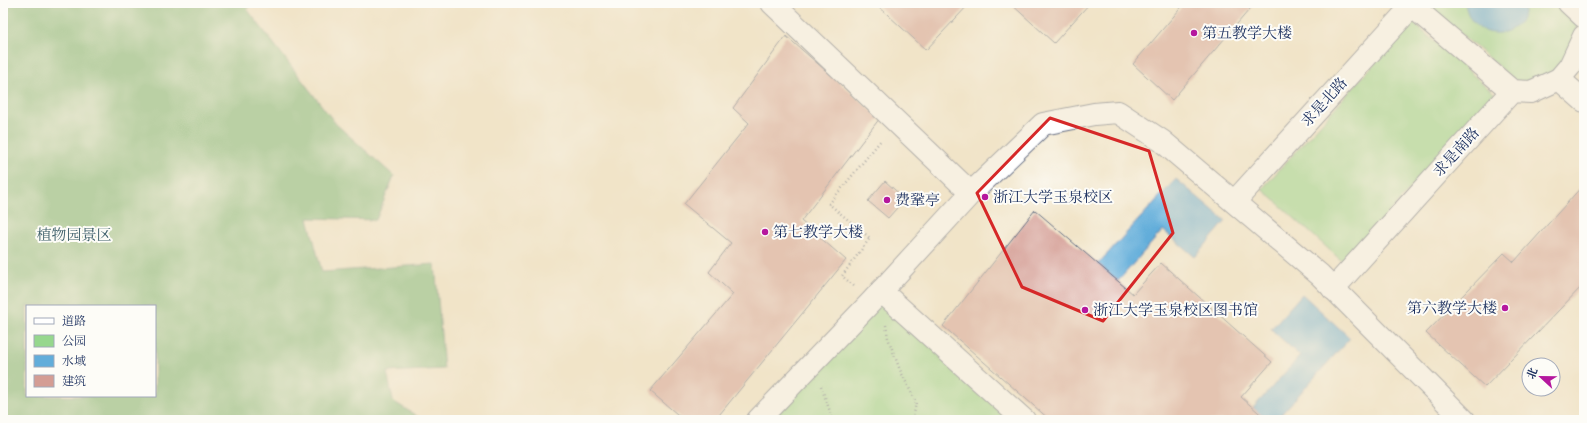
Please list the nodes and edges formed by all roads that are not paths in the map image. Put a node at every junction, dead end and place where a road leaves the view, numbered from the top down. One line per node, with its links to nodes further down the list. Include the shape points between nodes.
1 (772, 3): 9 (street)
2 (1569, 3): 4 (street)
3 (1411, 5): 7 (street); 10 (street, 求是北路)
4 (1584, 17)
5 (1584, 36): 6 (street)
6 (1571, 75): 7 (street, via 1531,92); 8 (street)
7 (1512, 91): 11 (street, 求是南路)
8 (1584, 101)
9 (971, 193): 10 (street, via 1043,124 1118,112 1162,141); 12 (street)
10 (1235, 201): 11 (street)
11 (1333, 289): 15 (street)
12 (881, 291): 13 (street); 14 (street)
13 (758, 420)
14 (1024, 420)
15 (1464, 420)

